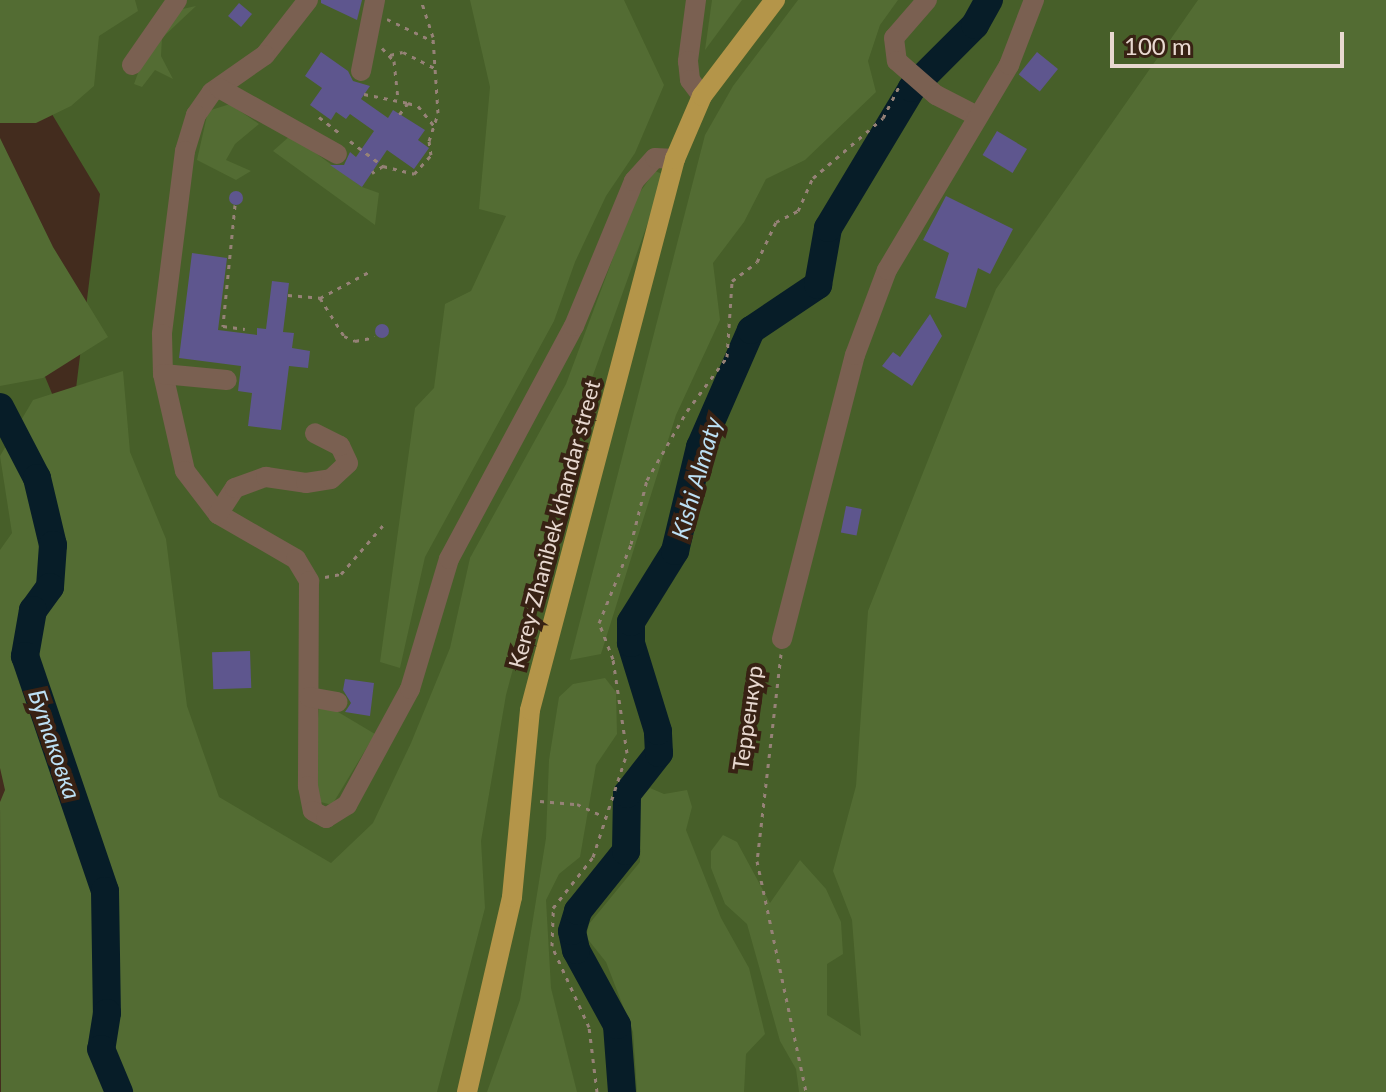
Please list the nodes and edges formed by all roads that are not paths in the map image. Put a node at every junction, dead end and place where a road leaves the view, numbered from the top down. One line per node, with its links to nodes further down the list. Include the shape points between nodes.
1 (177, 0): 8 (street)
2 (308, 0): 10 (street, via 265,55)
3 (696, 0): 11 (street, via 688,61 690,80)
4 (775, 0): 11 (main road, Kerey-Zhanibek khandar street)
5 (927, 0): 12 (street, via 894,38 892,49 904,72)
6 (1034, 0): 12 (street, Терренкур, via 1009,65)
7 (374, 6): 9 (street)
8 (132, 65)
9 (361, 71)
10 (219, 88): 13 (street); 15 (street, via 196,115 185,151 163,319)
11 (702, 96): 14 (main road, Kerey-Zhanibek khandar street)
12 (977, 116): 19 (street, Терренкур, via 887,270 855,355)
13 (337, 154)
14 (675, 159): 20 (street, via 655,158 634,181 574,326 449,559 410,689 347,805 326,818 313,811 308,786); 22 (main road, Kerey-Zhanibek khandar street, via 530,710 512,897)
15 (163, 374): 16 (street); 18 (street, via 185,471)
16 (227, 380)
17 (315, 433): 18 (street, via 340,446 348,463 331,479 306,483 266,477 235,488)
18 (218, 514): 20 (street, via 296,559 309,581)
19 (782, 639)
20 (309, 697): 21 (street)
21 (338, 702)
22 (467, 1092)

